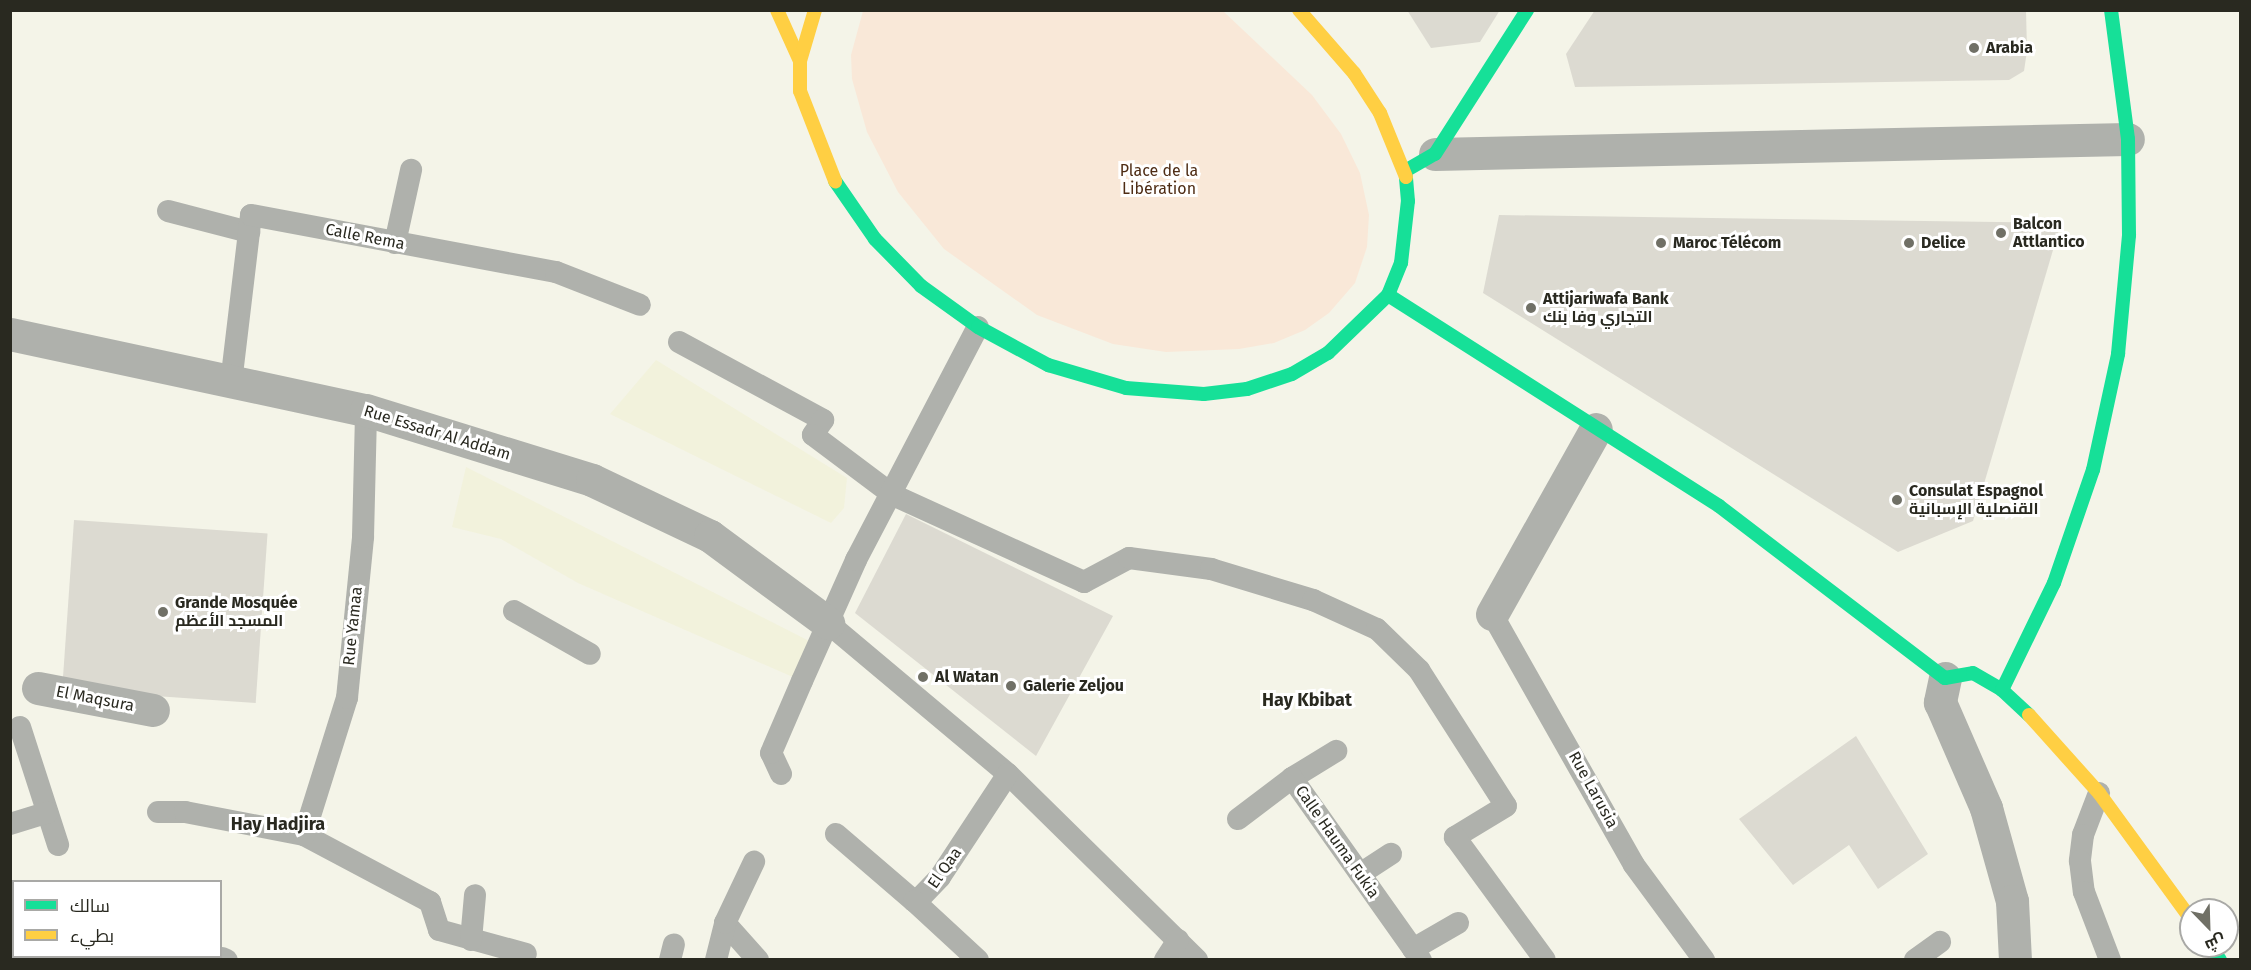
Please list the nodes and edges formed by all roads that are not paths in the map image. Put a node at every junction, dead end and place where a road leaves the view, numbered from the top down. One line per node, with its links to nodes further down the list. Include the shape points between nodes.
1 (777, 10): 6 (main road)
2 (815, 10): 6 (main road)
3 (1299, 10): 10 (main road, via 1354,73 1380,114)
4 (1527, 10): 8 (main road)
5 (2111, 10): 7 (main road)
6 (800, 61): 16 (main road, via 800,91 811,126 829,172 855,213 921,286)
7 (2128, 139): 8 (street); 29 (main road, via 2129,235 2118,354 2093,470 2054,583)
8 (1435, 154): 10 (main road)
9 (411, 170): 13 (lane)
10 (1405, 171): 14 (main road, via 1408,201 1404,240)
11 (168, 211): 12 (lane)
12 (249, 232): 13 (lane, Calle Rema, via 251,215); 19 (lane)
13 (395, 243): 15 (lane, Calle Rema, via 556,272)
14 (1388, 295): 16 (main road, via 1358,328 1292,374 1247,389 1203,394 1115,385 1048,365); 21 (main road)
15 (640, 305)
16 (978, 327): 22 (lane)
17 (10, 334): 19 (street, Rue Essadr Al Addam)
18 (679, 342): 22 (lane, via 823,420 813,435)
19 (231, 383): 20 (street, Rue Essadr Al Addam)
20 (366, 410): 25 (street, Rue Essadr Al Addam, via 592,480 710,536); 42 (lane, Rue Yamaa, via 363,537 347,698)
21 (1596, 429): 24 (street); 27 (main road, via 1719,506)
22 (893, 495): 25 (lane); 62 (lane, via 1084,582 1129,558 1211,569 1313,600 1377,629 1419,670 1506,806 1455,837)
23 (514, 612): 26 (lane)
24 (1492, 614): 63 (lane, Rue Larusia, via 1634,865)
25 (828, 623): 33 (lane, via 771,753); 34 (lane)
26 (590, 654)
27 (1945, 678): 29 (main road, via 1973,673); 65 (street, via 1940,702 1986,808 2012,901)
28 (38, 688): 30 (street, El Maqsura)
29 (2002, 690): 36 (main road, via 2049,732)
30 (153, 710)
31 (20, 727): 38 (lane)
32 (1336, 751): 35 (lane)
33 (781, 774)
34 (1008, 774): 48 (lane, El Qaa, via 940,877 922,898); 53 (lane)
35 (1292, 778): 39 (lane, Calle Hauma Fukia); 46 (lane, Calle Hauma Fukia)
36 (2099, 793): 49 (main road); 66 (lane, via 2083,835 2080,861 2084,892)
37 (158, 812): 42 (lane, via 185,812)
38 (47, 813): 40 (lane); 43 (lane)
39 (1238, 819)
40 (10, 824)
41 (836, 834): 48 (lane, El Qaa)
42 (304, 835): 52 (lane, via 430,902 439,930)
43 (58, 845)
44 (1391, 854): 46 (lane)
45 (754, 862): 50 (lane)
46 (1360, 874): 56 (lane, Calle Hauma Fukia)
47 (475, 895): 52 (lane)
48 (914, 901): 59 (lane)
49 (2179, 902)
50 (725, 923): 57 (lane); 58 (lane)
51 (1458, 923): 56 (lane)
52 (471, 940): 55 (lane)
53 (1178, 940): 60 (lane); 61 (lane)
54 (1940, 942): 64 (lane)
55 (526, 954)
56 (1417, 954)
57 (716, 960)
58 (758, 960)
59 (978, 960)
60 (1165, 960)
61 (1197, 960)
62 (1545, 960)
63 (1704, 960)
64 (1914, 960)
65 (2015, 960)
66 (2110, 960)

